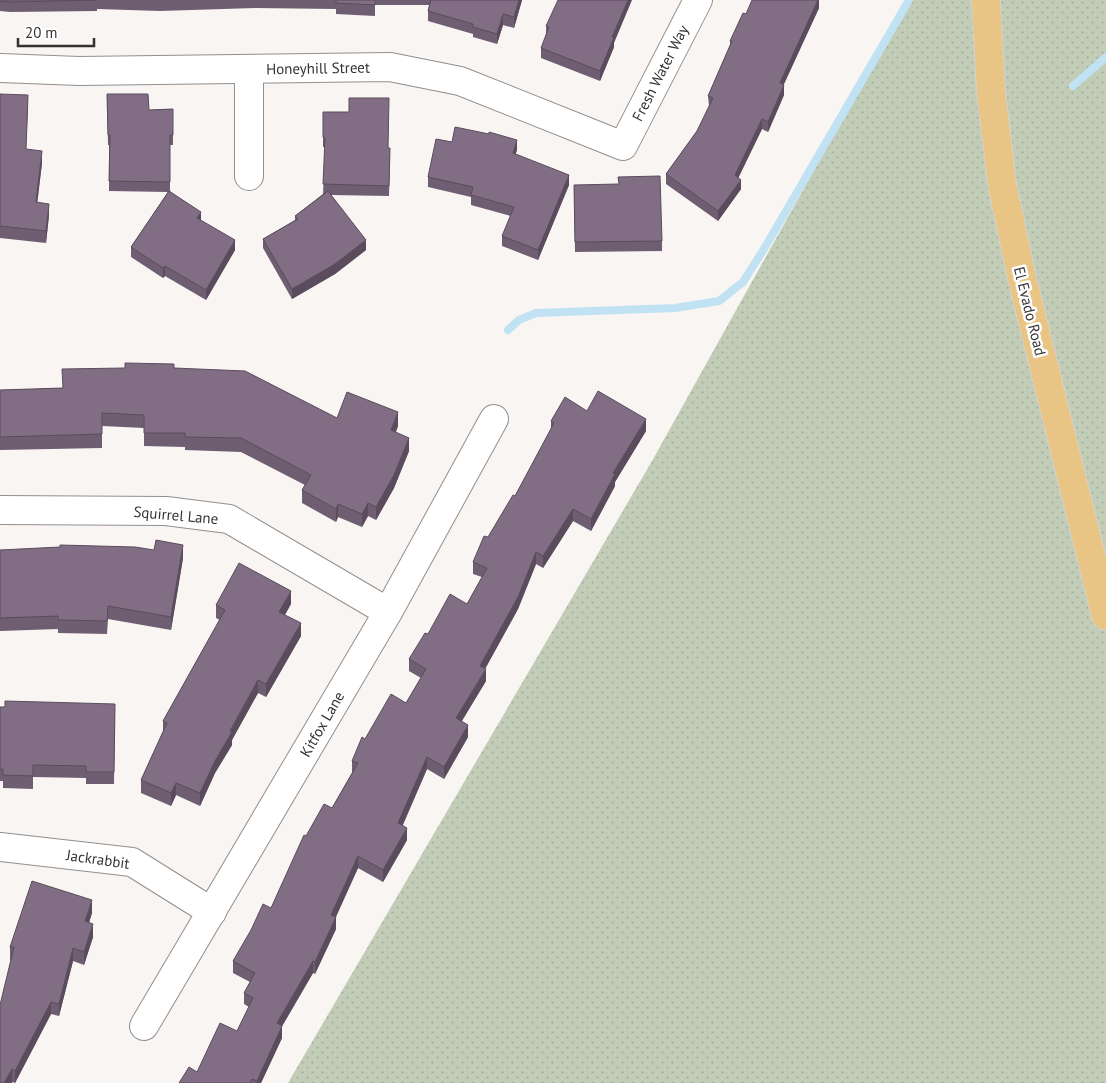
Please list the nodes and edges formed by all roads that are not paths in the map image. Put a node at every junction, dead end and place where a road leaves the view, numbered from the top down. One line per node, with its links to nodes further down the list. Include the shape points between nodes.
1 (698, 0): 5 (street, Fresh Water Way)
2 (986, 0): 10 (main road, El Evado Road, via 991,92 1002,184 1023,283)
3 (0, 68): 4 (street, Honeyhill Street)
4 (249, 69): 5 (street, Honeyhill Street, via 399,68 460,81); 6 (street)
5 (623, 146)
6 (249, 176)
7 (494, 419): 9 (street, Kitfox Lane)
8 (0, 510): 9 (street, Squirrel Lane, via 166,511 229,519)
9 (388, 612): 12 (street, Kitfox Lane)
10 (1106, 616)
11 (0, 847): 12 (street, Jackrabbit, via 132,862)
12 (212, 912): 13 (street, Kitfox Lane)
13 (144, 1026)

